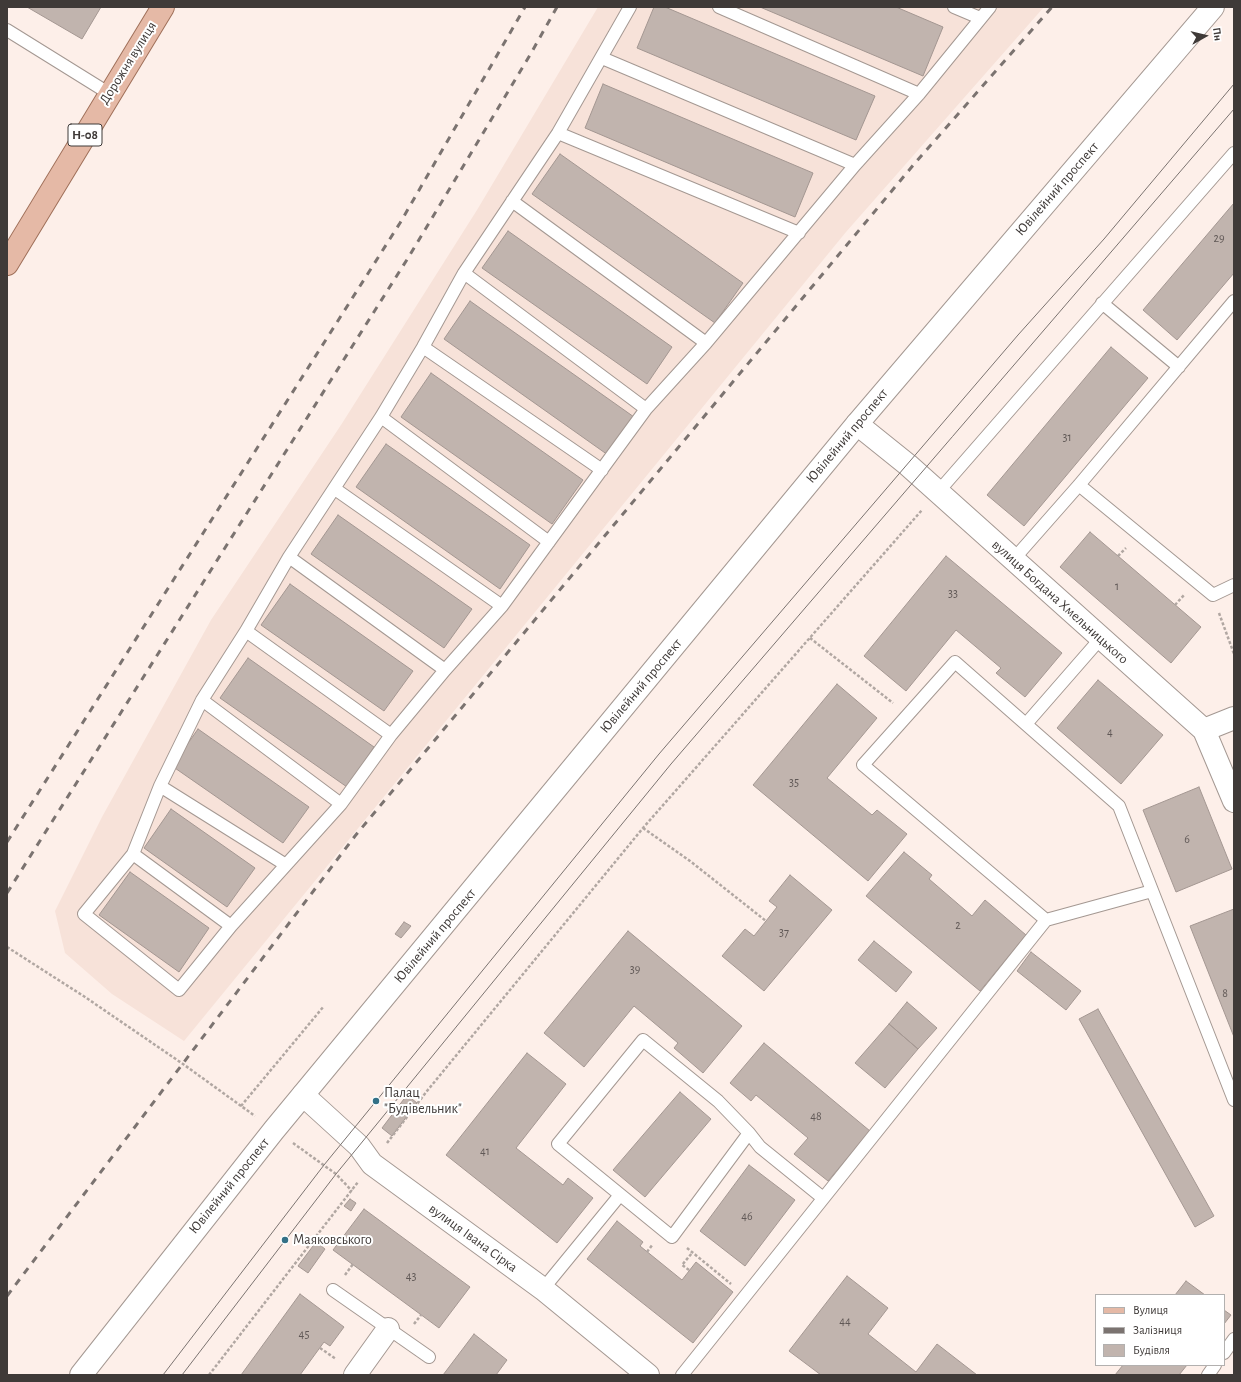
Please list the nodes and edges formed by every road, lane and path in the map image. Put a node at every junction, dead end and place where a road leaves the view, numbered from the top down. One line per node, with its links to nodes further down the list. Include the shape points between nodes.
1 (163, 7): 10 (main road, Дорожня вулиця / Н-08)
2 (630, 7): 9 (lane)
3 (719, 7): 11 (lane)
4 (954, 7): 7 (lane)
5 (990, 7): 7 (lane)
6 (1213, 7): 26 (main road, Ювілейний проспект)
7 (980, 18): 11 (lane)
8 (7, 30): 10 (lane)
9 (602, 58): 12 (lane); 14 (lane)
10 (110, 94): 17 (main road, Дорожня вулиця / Н-08)
11 (919, 94): 14 (lane)
12 (558, 133): 15 (lane); 16 (lane)
13 (1234, 153): 20 (lane)
14 (855, 165): 16 (lane)
15 (512, 201): 18 (lane); 21 (lane)
16 (799, 233): 21 (lane)
17 (7, 264)
18 (464, 272): 22 (lane); 24 (lane)
19 (1234, 301): 23 (lane)
20 (1102, 303): 23 (lane); 30 (lane)
21 (706, 344): 24 (lane)
22 (423, 347): 25 (lane); 27 (lane)
23 (1179, 367): 28 (lane)
24 (646, 409): 27 (lane)
25 (381, 417): 29 (lane); 31 (lane)
26 (857, 424): 30 (main road, вулиця Богдана Хмельницького); 61 (main road, Ювілейний проспект)
27 (602, 470): 31 (lane)
28 (1079, 485): 33 (lane); 35 (lane)
29 (335, 488): 32 (lane); 36 (lane)
30 (938, 492): 33 (main road, вулиця Богдана Хмельницького); 38 (path)
31 (549, 542): 36 (lane)
32 (289, 557): 37 (lane); 41 (lane)
33 (1012, 560): 39 (main road, вулиця Богдана Хмельницького)
34 (1234, 585): 35 (lane)
35 (1213, 595): 40 (path)
36 (502, 606): 41 (lane)
37 (246, 631): 42 (lane); 47 (lane)
38 (810, 638): 43 (path); 51 (path)
39 (1101, 638): 45 (lane); 46 (main road, вулиця Богдана Хмельницького)
40 (1234, 654)
41 (445, 670): 47 (lane)
42 (202, 700): 48 (lane); 50 (lane)
43 (908, 715): 45 (lane, via 955,662); 55 (lane, via 863,765)
44 (1234, 718): 46 (main road)
45 (1026, 724): 54 (lane, via 1119,806)
46 (1204, 730): 49 (main road, вулиця Богдана Хмельницького)
47 (392, 735): 50 (lane)
48 (160, 786): 52 (lane); 53 (lane)
49 (1234, 801)
50 (341, 804): 53 (lane)
51 (643, 828): 56 (path, via 690,861); 66 (path, via 427,1091)
52 (133, 854): 57 (lane); 57 (lane, via 84,914 179,990)
53 (286, 865): 57 (lane)
54 (1152, 891): 55 (lane); 60 (lane)
55 (1046, 920): 69 (lane)
56 (766, 921)
57 (231, 926)
58 (7, 947): 63 (path, via 91,1001)
59 (324, 1006): 63 (path)
60 (1231, 1086): 62 (lane)
61 (303, 1095): 64 (main road, Ювілейний проспект); 66 (main road, вулиця Івана Сірка, via 359,1146)
62 (1234, 1100)
63 (241, 1106): 64 (path)
64 (274, 1130): 67 (path, via 336,1174); 81 (main road, Ювілейний проспект)
65 (749, 1133): 68 (lane, via 718,1101 643,1040 558,1144); 69 (lane, via 760,1147); 70 (lane)
66 (372, 1164): 67 (path); 74 (main road, вулиця Івана Сірка)
67 (352, 1191): 82 (path)
68 (620, 1195): 70 (lane); 74 (lane)
69 (823, 1198): 75 (lane)
70 (672, 1237): 71 (path)
71 (692, 1253): 72 (path, via 682,1265); 75 (path)
72 (689, 1270)
73 (333, 1290): 76 (lane)
74 (544, 1290): 84 (main road, вулиця Івана Сірка)
75 (745, 1296): 85 (lane)
76 (388, 1329): 79 (lane); 83 (main road)
77 (1234, 1339): 78 (lane)
78 (1225, 1352)
79 (429, 1357)
80 (1214, 1366): 86 (lane)
81 (81, 1375)
82 (209, 1375)
83 (355, 1375)
84 (648, 1375)
85 (682, 1375)
86 (1208, 1375)

